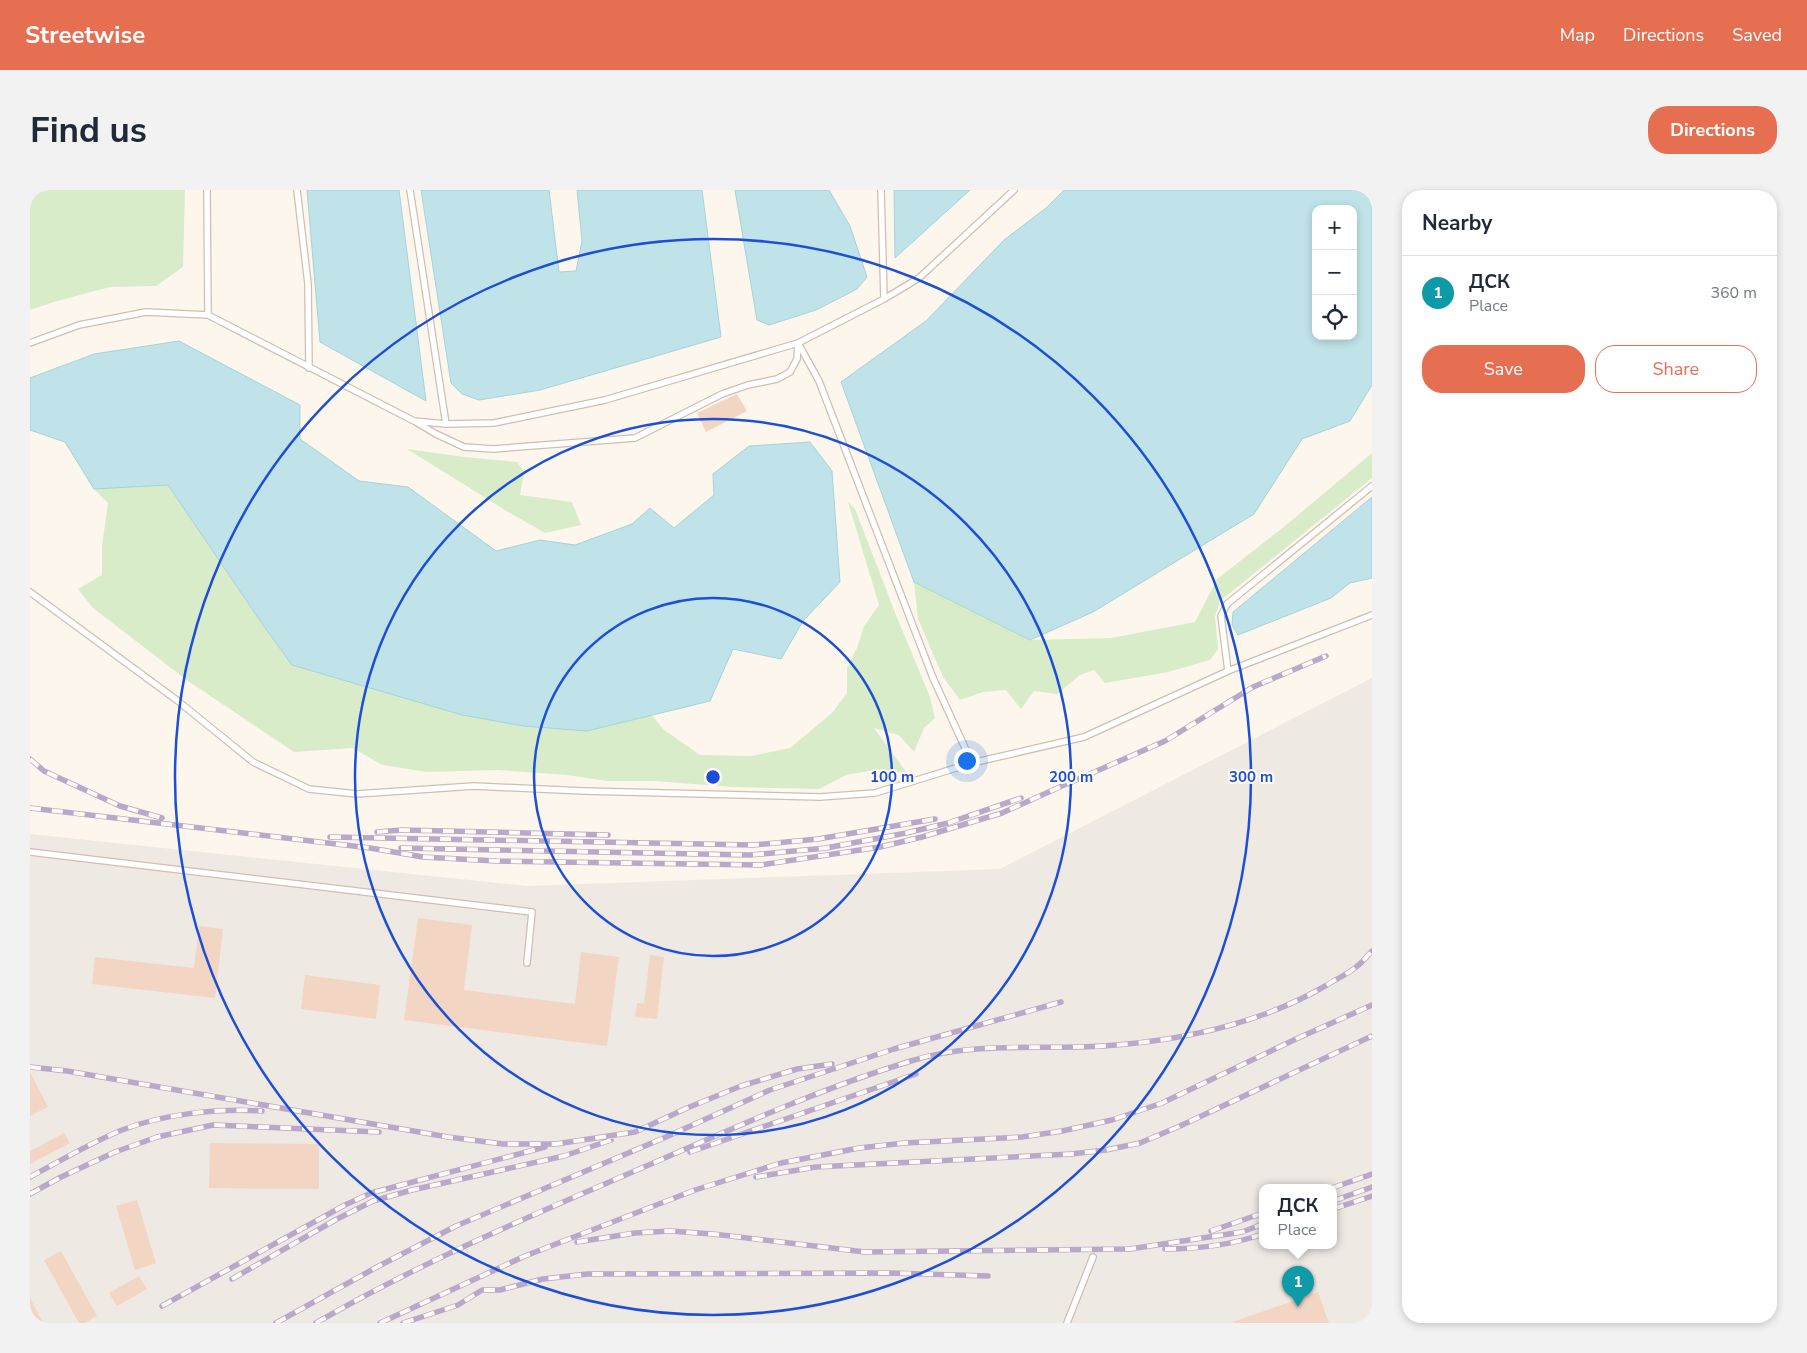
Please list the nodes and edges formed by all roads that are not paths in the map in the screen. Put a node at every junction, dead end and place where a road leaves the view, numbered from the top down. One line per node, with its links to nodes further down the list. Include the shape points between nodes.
1 (207, 190): 7 (lane)
2 (296, 190): 10 (lane, via 308,284)
3 (410, 190): 12 (lane)
4 (881, 190): 6 (lane)
5 (1014, 190): 6 (lane, via 919,278)
6 (884, 299): 9 (lane)
7 (208, 314): 8 (lane, via 146,312 79,325); 10 (lane)
8 (30, 343)
9 (798, 343): 11 (lane, via 797,359 790,372 722,394 635,438 493,449 464,447); 12 (lane, via 605,400 494,423); 17 (lane, via 819,381 933,678)
10 (310, 368): 11 (lane)
11 (414, 421): 12 (lane)
12 (446, 424)
13 (1372, 486): 16 (lane, via 1227,604 1222,616)
14 (30, 592): 17 (lane, via 254,762 309,789 357,794 474,786 584,792 820,797 874,793)
15 (1372, 615): 16 (lane)
16 (1228, 671): 17 (lane, via 1084,737)
17 (972, 763)
18 (30, 852): 19 (lane, via 532,912)
19 (527, 963)
20 (1093, 1257): 21 (lane)
21 (1066, 1323)

